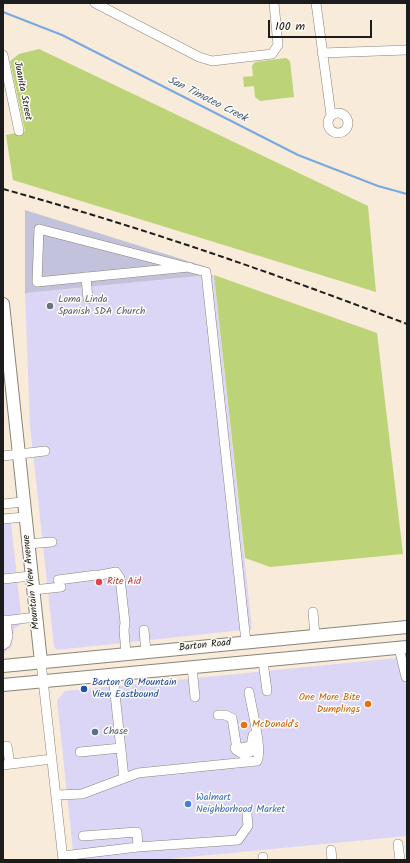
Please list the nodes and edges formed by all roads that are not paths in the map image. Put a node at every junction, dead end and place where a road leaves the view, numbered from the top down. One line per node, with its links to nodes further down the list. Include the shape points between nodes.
1 (95, 3): 4 (street)
2 (274, 3): 4 (street, via 278,45 272,54 212,61 199,57)
3 (316, 3): 6 (street)
4 (111, 7)
5 (407, 50): 6 (street)
6 (322, 52): 8 (street)
7 (3, 55): 9 (street, Juanita Street)
8 (331, 115)
9 (19, 131)
10 (189, 267): 11 (street); 11 (street, via 39,229 37,282); 32 (street, via 206,272 207,276)
11 (86, 277): 12 (street)
12 (88, 299)
13 (3, 304): 15 (main road, Mountain View Avenue)
14 (45, 451): 15 (street)
15 (18, 454): 16 (street); 17 (main road, Mountain View Avenue)
16 (3, 456)
17 (23, 502): 18 (street); 19 (main road, Mountain View Avenue)
18 (3, 504)
19 (24, 517): 20 (street); 22 (main road, Mountain View Avenue)
20 (3, 519)
21 (52, 542): 22 (street)
22 (28, 544): 23 (main road, Mountain View Avenue)
23 (31, 576): 24 (street); 25 (main road, Mountain View Avenue)
24 (3, 579)
25 (33, 590): 27 (main road, Mountain View Avenue); 36 (street, via 116,572 120,578)
26 (313, 612): 31 (street)
27 (36, 617): 28 (street); 38 (main road, Mountain View Avenue)
28 (5, 621): 33 (street, via 8,636 6,644)
29 (407, 627): 31 (main road, Barton Road)
30 (144, 630): 35 (street)
31 (315, 636): 32 (main road, Barton Road)
32 (246, 642): 35 (main road, Barton Road)
33 (3, 645)
34 (403, 647): 37 (main road, Barton Road); 42 (street)
35 (146, 652): 36 (main road, Barton Road)
36 (126, 654): 38 (main road, Barton Road)
37 (263, 661): 40 (main road, Barton Road); 45 (street)
38 (41, 662): 39 (main road, Barton Road); 43 (street, Mountain View Avenue)
39 (3, 666)
40 (192, 667): 41 (main road, Barton Road); 47 (street)
41 (113, 675): 43 (main road, Barton Road); 51 (street)
42 (406, 677)
43 (44, 681): 44 (main road, Barton Road); 53 (street, Mountain View Avenue)
44 (3, 686)
45 (267, 691)
46 (249, 692): 48 (street)
47 (196, 697)
48 (251, 703): 49 (street, via 251,746 237,748 232,718); 55 (street, via 259,753 257,761 138,773)
49 (218, 715)
50 (7, 746): 54 (street)
51 (121, 748): 52 (street); 55 (street)
52 (80, 752)
53 (52, 759): 54 (street); 56 (street, Mountain View Avenue)
54 (6, 764)
55 (124, 778): 56 (street, via 82,794)
56 (56, 795): 62 (street, Mountain View Avenue)
57 (247, 814): 60 (street, via 248,826 238,840)
58 (83, 836): 60 (street, via 137,832)
59 (398, 844): 64 (street)
60 (138, 847): 62 (street)
61 (331, 850): 63 (street)
62 (63, 858)
63 (332, 860)
64 (400, 860)

